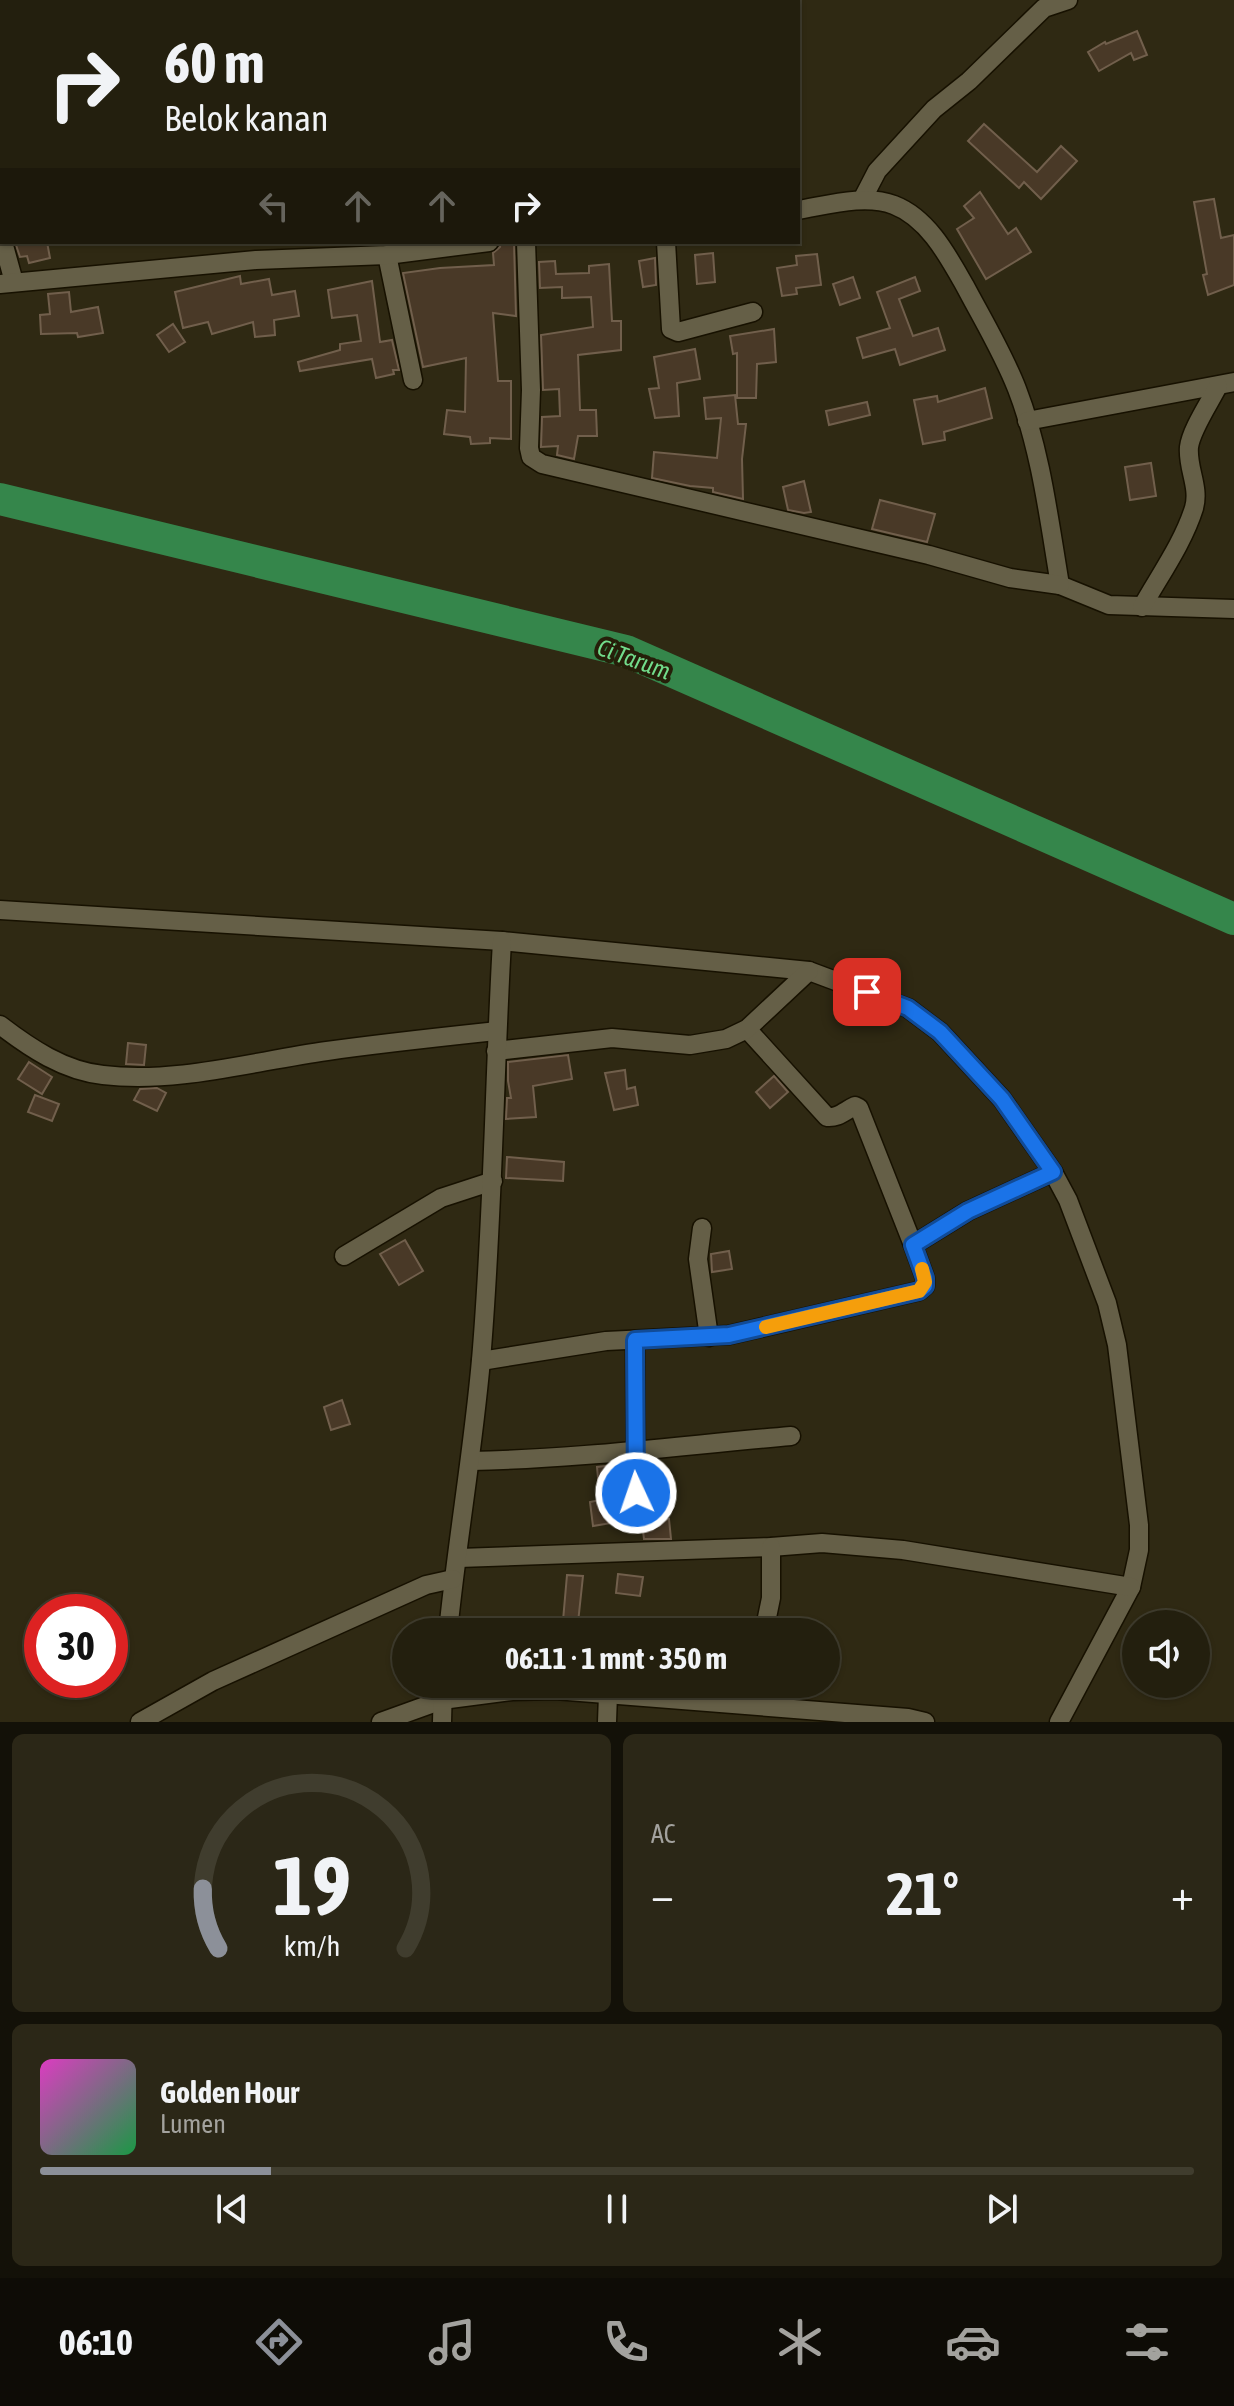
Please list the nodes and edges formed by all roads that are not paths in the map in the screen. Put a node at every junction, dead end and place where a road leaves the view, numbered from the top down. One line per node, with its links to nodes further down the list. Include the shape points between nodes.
1 (1068, 0): 2 (street, via 1044,8 934,109 877,171)
2 (862, 200): 3 (street); 14 (street, via 892,204 930,232 998,347)
3 (800, 210)
4 (2, 244): 10 (street)
5 (473, 244): 9 (street)
6 (526, 244): 15 (street, via 531,457 542,464 1010,578)
7 (666, 244): 11 (street, via 671,329 678,332)
8 (310, 250): 9 (street); 10 (street, via 256,260)
9 (387, 255): 12 (street)
10 (7, 283)
11 (753, 312)
12 (413, 380)
13 (1226, 384): 14 (street); 16 (street, via 1190,441 1194,507)
14 (1027, 421): 15 (street)
15 (1060, 585): 16 (street, via 1109,605)
16 (1142, 607): 17 (street)
17 (1234, 609)
18 (0, 910): 19 (street)
19 (502, 941): 20 (street); 23 (street)
20 (809, 971): 22 (street); 25 (street, via 928,1020 1002,1099)
21 (0, 1025): 23 (street, via 64,1066 103,1075 154,1076)
22 (747, 1029): 24 (street, via 690,1045 612,1038); 28 (street, via 827,1117 859,1108)
23 (497, 1031): 24 (street)
24 (496, 1051): 26 (street)
25 (1053, 1172): 28 (street, via 968,1211); 40 (street, via 1107,1303 1117,1345 1139,1525)
26 (493, 1181): 29 (street, via 441,1198); 32 (street)
27 (702, 1228): 30 (street, via 698,1259)
28 (913, 1245): 30 (street, via 925,1278 919,1291)
29 (344, 1256)
30 (709, 1337): 31 (street)
31 (635, 1340): 32 (street); 34 (street)
32 (481, 1361): 35 (street)
33 (791, 1436): 34 (street)
34 (634, 1451): 35 (street); 36 (street)
35 (471, 1461): 38 (street)
36 (636, 1493)
37 (771, 1547): 38 (street); 40 (street, via 822,1543 903,1550); 42 (street)
38 (459, 1558): 39 (street)
39 (453, 1579): 41 (street); 49 (street, via 426,1585 227,1674)
40 (1131, 1587): 54 (street)
41 (449, 1618)
42 (767, 1618)
43 (431, 1698): 50 (street)
44 (443, 1698): 51 (street)
45 (608, 1698): 52 (street)
46 (672, 1698): 48 (street)
47 (754, 1698): 48 (street)
48 (753, 1703): 53 (street)
49 (140, 1722)
50 (381, 1722)
51 (442, 1722)
52 (607, 1722)
53 (925, 1722)
54 (1059, 1722)

